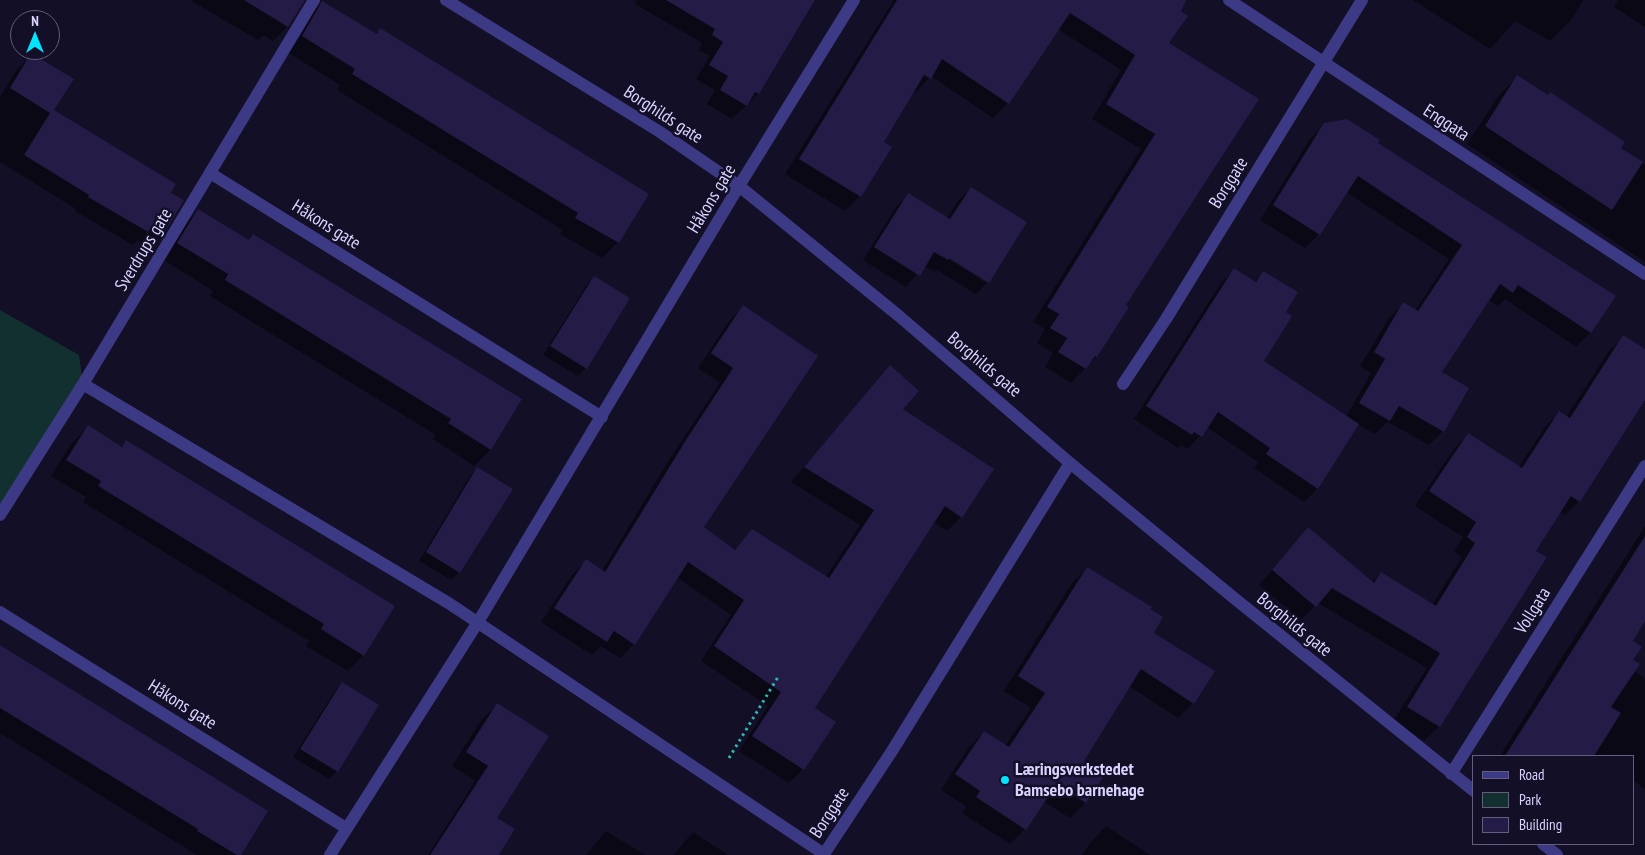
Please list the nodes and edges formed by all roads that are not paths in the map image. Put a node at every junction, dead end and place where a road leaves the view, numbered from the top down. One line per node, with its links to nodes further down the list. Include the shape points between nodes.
1 (314, 0): 7 (street, Sverdrups gate)
2 (446, 0): 8 (street, Borghilds gate, via 660,132)
3 (854, 0): 8 (street, Håkons gate)
4 (1229, 0): 6 (street, Enggata)
5 (1362, 0): 6 (street, Borggate)
6 (1323, 63): 9 (street, Enggata); 11 (street, Borggate)
7 (210, 173): 10 (street, Sverdrups gate); 12 (street, Håkons gate)
8 (739, 186): 12 (street, Håkons gate); 13 (street, Borghilds gate, via 899,316)
9 (1645, 274)
10 (84, 384): 15 (street, Sverdrups gate); 17 (street)
11 (1123, 384)
12 (602, 418): 17 (street, Håkons gate)
13 (1070, 463): 18 (street, Borghilds gate); 23 (street, Borggate)
14 (1645, 466): 18 (street, Vollgata)
15 (0, 516)
16 (0, 612): 20 (street, Håkons gate)
17 (478, 622): 20 (street, Håkons gate); 23 (street, Borggate)
18 (1451, 774): 19 (street, Borghilds gate)
19 (1472, 790)
20 (346, 828): 22 (street, Håkons gate)
21 (1544, 845): 24 (street)
22 (330, 855)
23 (825, 855)
24 (1558, 855)

